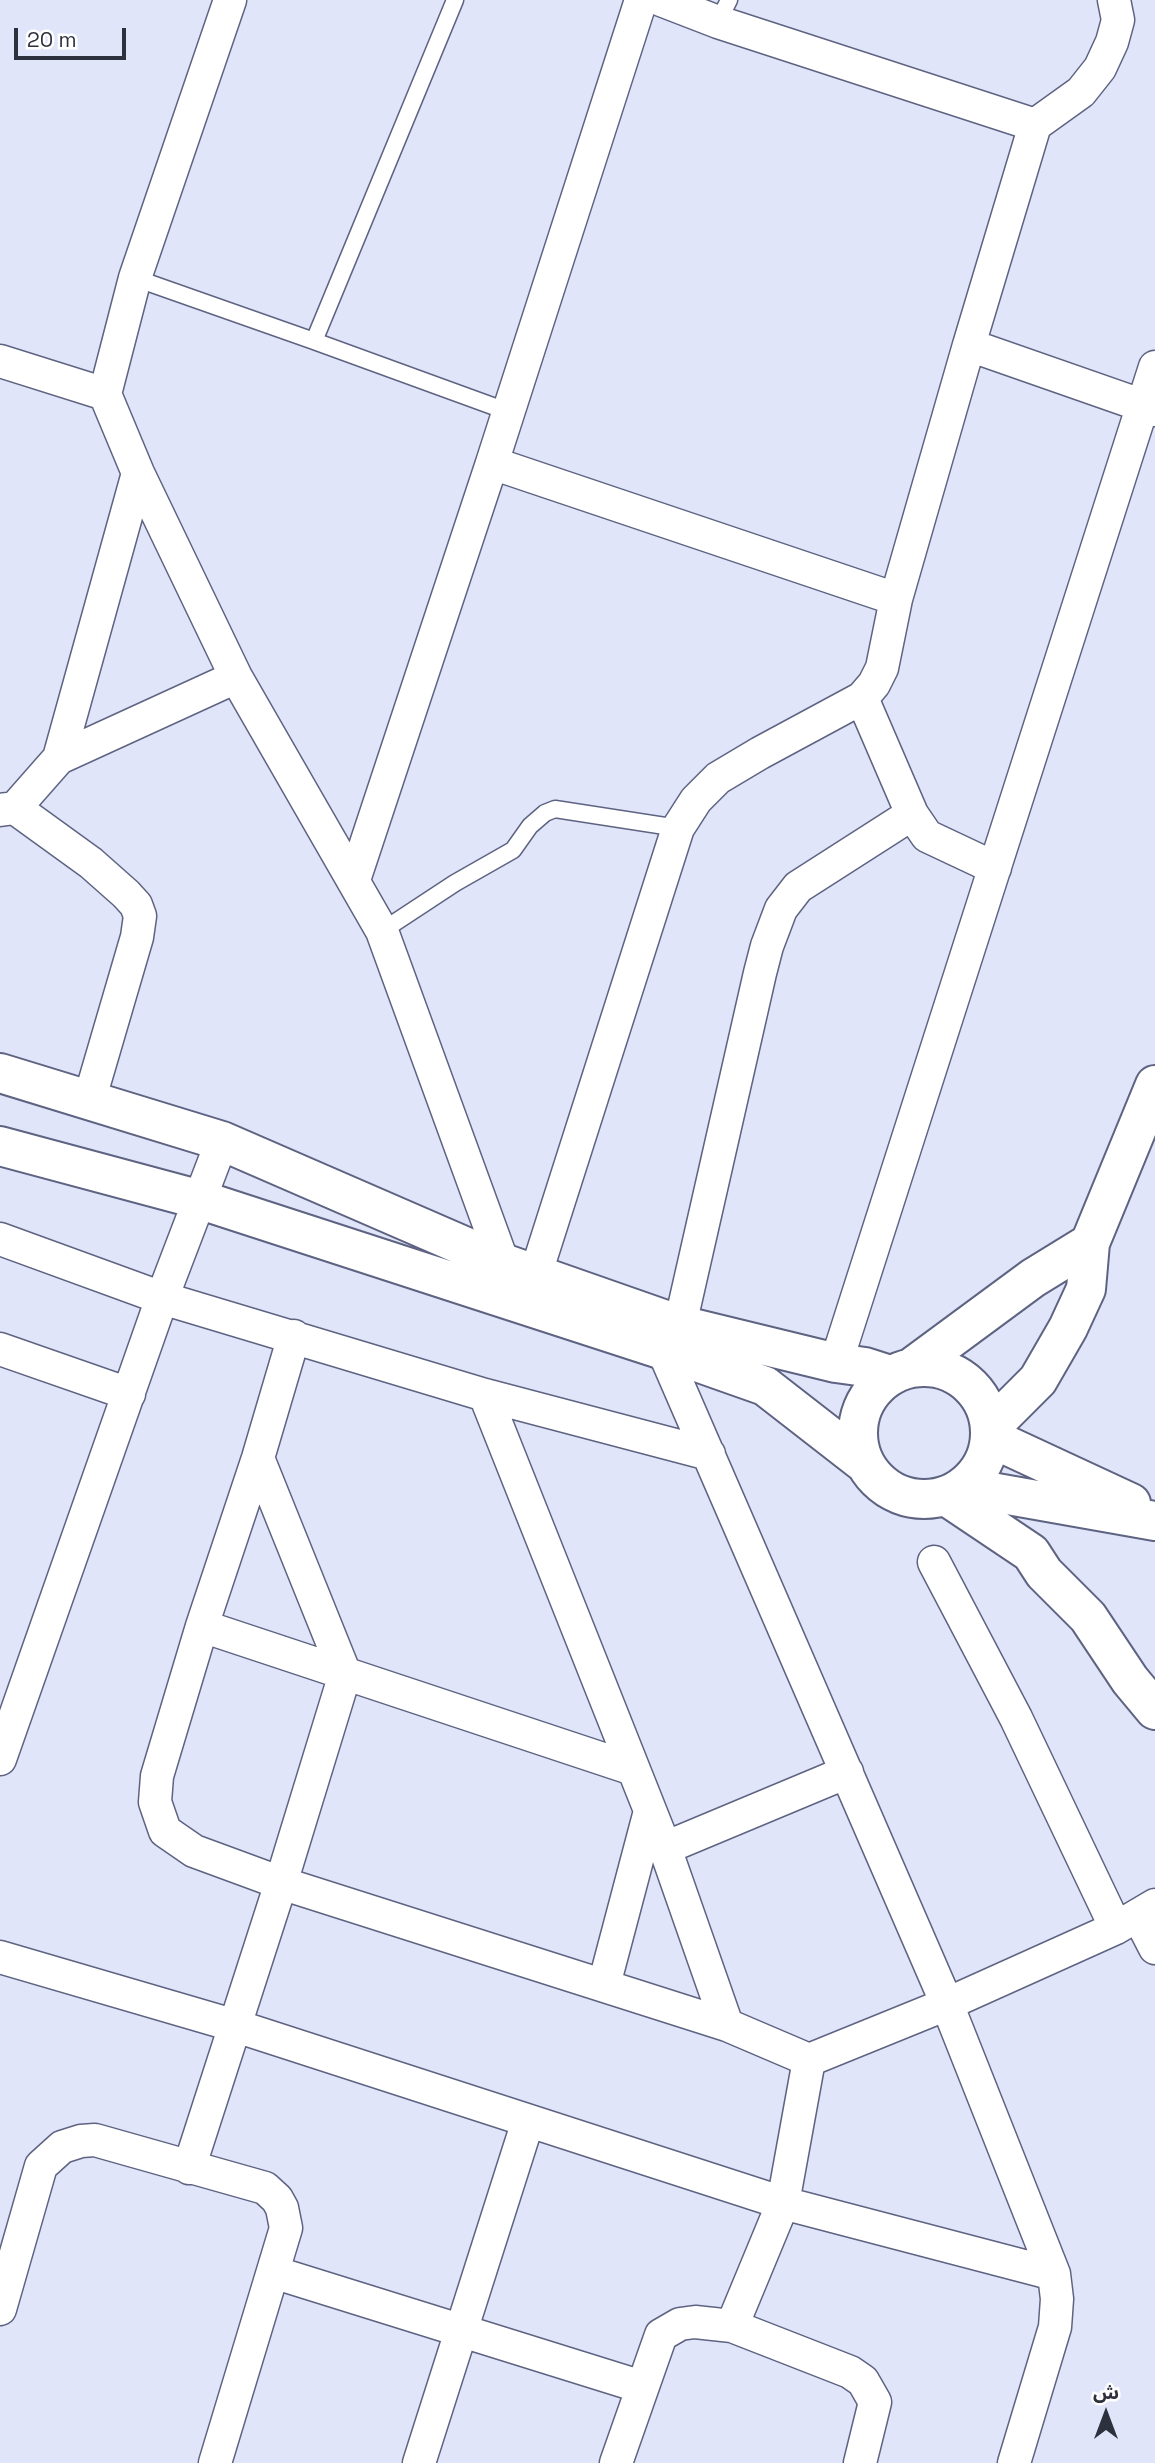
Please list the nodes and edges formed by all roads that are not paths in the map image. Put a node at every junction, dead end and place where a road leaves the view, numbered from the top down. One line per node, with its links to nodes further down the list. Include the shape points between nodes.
1 (230, 0): 8 (street)
2 (455, 0): 9 (lane)
3 (641, 0): 15 (street)
4 (661, 0): 6 (street)
5 (1115, 0): 7 (street, via 1118,20 1100,68 1081,92)
6 (723, 11): 7 (street)
7 (1035, 125): 10 (street)
8 (135, 278): 9 (lane); 13 (street)
9 (314, 341): 15 (lane)
10 (969, 345): 14 (street); 18 (street)
11 (0, 361): 13 (street)
12 (1155, 367): 14 (street)
13 (105, 394): 17 (street)
14 (1149, 408): 25 (street)
15 (509, 412): 16 (street)
16 (492, 463): 18 (street); 26 (street)
17 (138, 474): 19 (street); 21 (street)
18 (896, 599): 20 (street, via 882,668)
19 (236, 677): 21 (street); 26 (street)
20 (862, 698): 23 (street); 24 (street, via 718,778)
21 (59, 758): 22 (street)
22 (7, 809): 30 (street, via 91,863 126,894 140,916)
23 (912, 814): 25 (street, via 927,836); 39 (street, via 798,887 781,909 760,973)
24 (678, 828): 27 (lane, via 555,809 530,826 513,850); 36 (street)
25 (995, 868): 41 (street)
26 (354, 880): 27 (street)
27 (382, 932): 36 (street)
28 (0, 1073): 30 (main road)
29 (1155, 1085): 35 (main road)
30 (89, 1101): 31 (main road)
31 (222, 1141): 33 (street); 36 (main road)
32 (0, 1146): 33 (main road)
33 (201, 1200): 37 (street); 39 (main road)
34 (0, 1239): 37 (street)
35 (1090, 1243): 42 (main road); 45 (main road, via 1086,1289 1068,1328 1038,1380)
36 (519, 1268): 39 (main road)
37 (162, 1298): 38 (street); 43 (street)
38 (294, 1336): 44 (street); 47 (street)
39 (672, 1338): 41 (main road); 46 (street); 48 (main road, via 765,1386)
40 (0, 1349): 43 (street)
41 (836, 1363): 42 (main road)
42 (901, 1371): 45 (main road, via 933,1367 954,1374 972,1387 985,1406); 48 (main road, via 879,1384 865,1400 857,1442)
43 (129, 1394): 56 (street)
44 (485, 1395): 46 (street); 57 (street)
45 (991, 1433): 49 (main road, via 982,1466); 50 (main road)
46 (709, 1454): 58 (street)
47 (258, 1458): 53 (street); 54 (street)
48 (864, 1463): 49 (main road, via 874,1478 908,1498 926,1500)
49 (954, 1492): 51 (main road); 55 (main road, via 1031,1553 1044,1573 1088,1617)
50 (1155, 1514)
51 (1155, 1521)
52 (934, 1562): 62 (street, via 1016,1718)
53 (202, 1626): 54 (street); 61 (street, via 157,1776 155,1802 165,1830 194,1851)
54 (345, 1674): 57 (street); 61 (street)
55 (1155, 1710)
56 (0, 1759)
57 (633, 1769): 59 (street)
58 (846, 1772): 60 (street); 66 (street)
59 (650, 1811): 60 (street); 65 (street)
60 (665, 1848): 67 (street)
61 (281, 1883): 65 (street); 68 (street)
62 (1136, 1916): 63 (street); 66 (street)
63 (1155, 1948)
64 (0, 1957): 68 (street)
65 (604, 1985): 67 (street)
66 (947, 2004): 69 (street); 74 (street)
67 (727, 2025): 69 (street)
68 (236, 2026): 70 (street); 71 (street)
69 (809, 2060): 72 (street)
70 (528, 2121): 72 (street); 77 (street)
71 (189, 2168): 73 (street, via 265,2188 277,2199 286,2228); 75 (street, via 95,2140 62,2147 41,2166)
72 (783, 2203): 74 (street); 76 (street)
73 (273, 2272): 77 (street); 79 (street)
74 (1054, 2274): 83 (street, via 1055,2327)
75 (0, 2309)
76 (732, 2326): 78 (street, via 695,2322 661,2335); 82 (street, via 863,2381 875,2402)
77 (461, 2332): 78 (street); 80 (street)
78 (642, 2387): 81 (street)
79 (215, 2463)
80 (419, 2463)
81 (616, 2463)
82 (860, 2463)
83 (1014, 2463)

